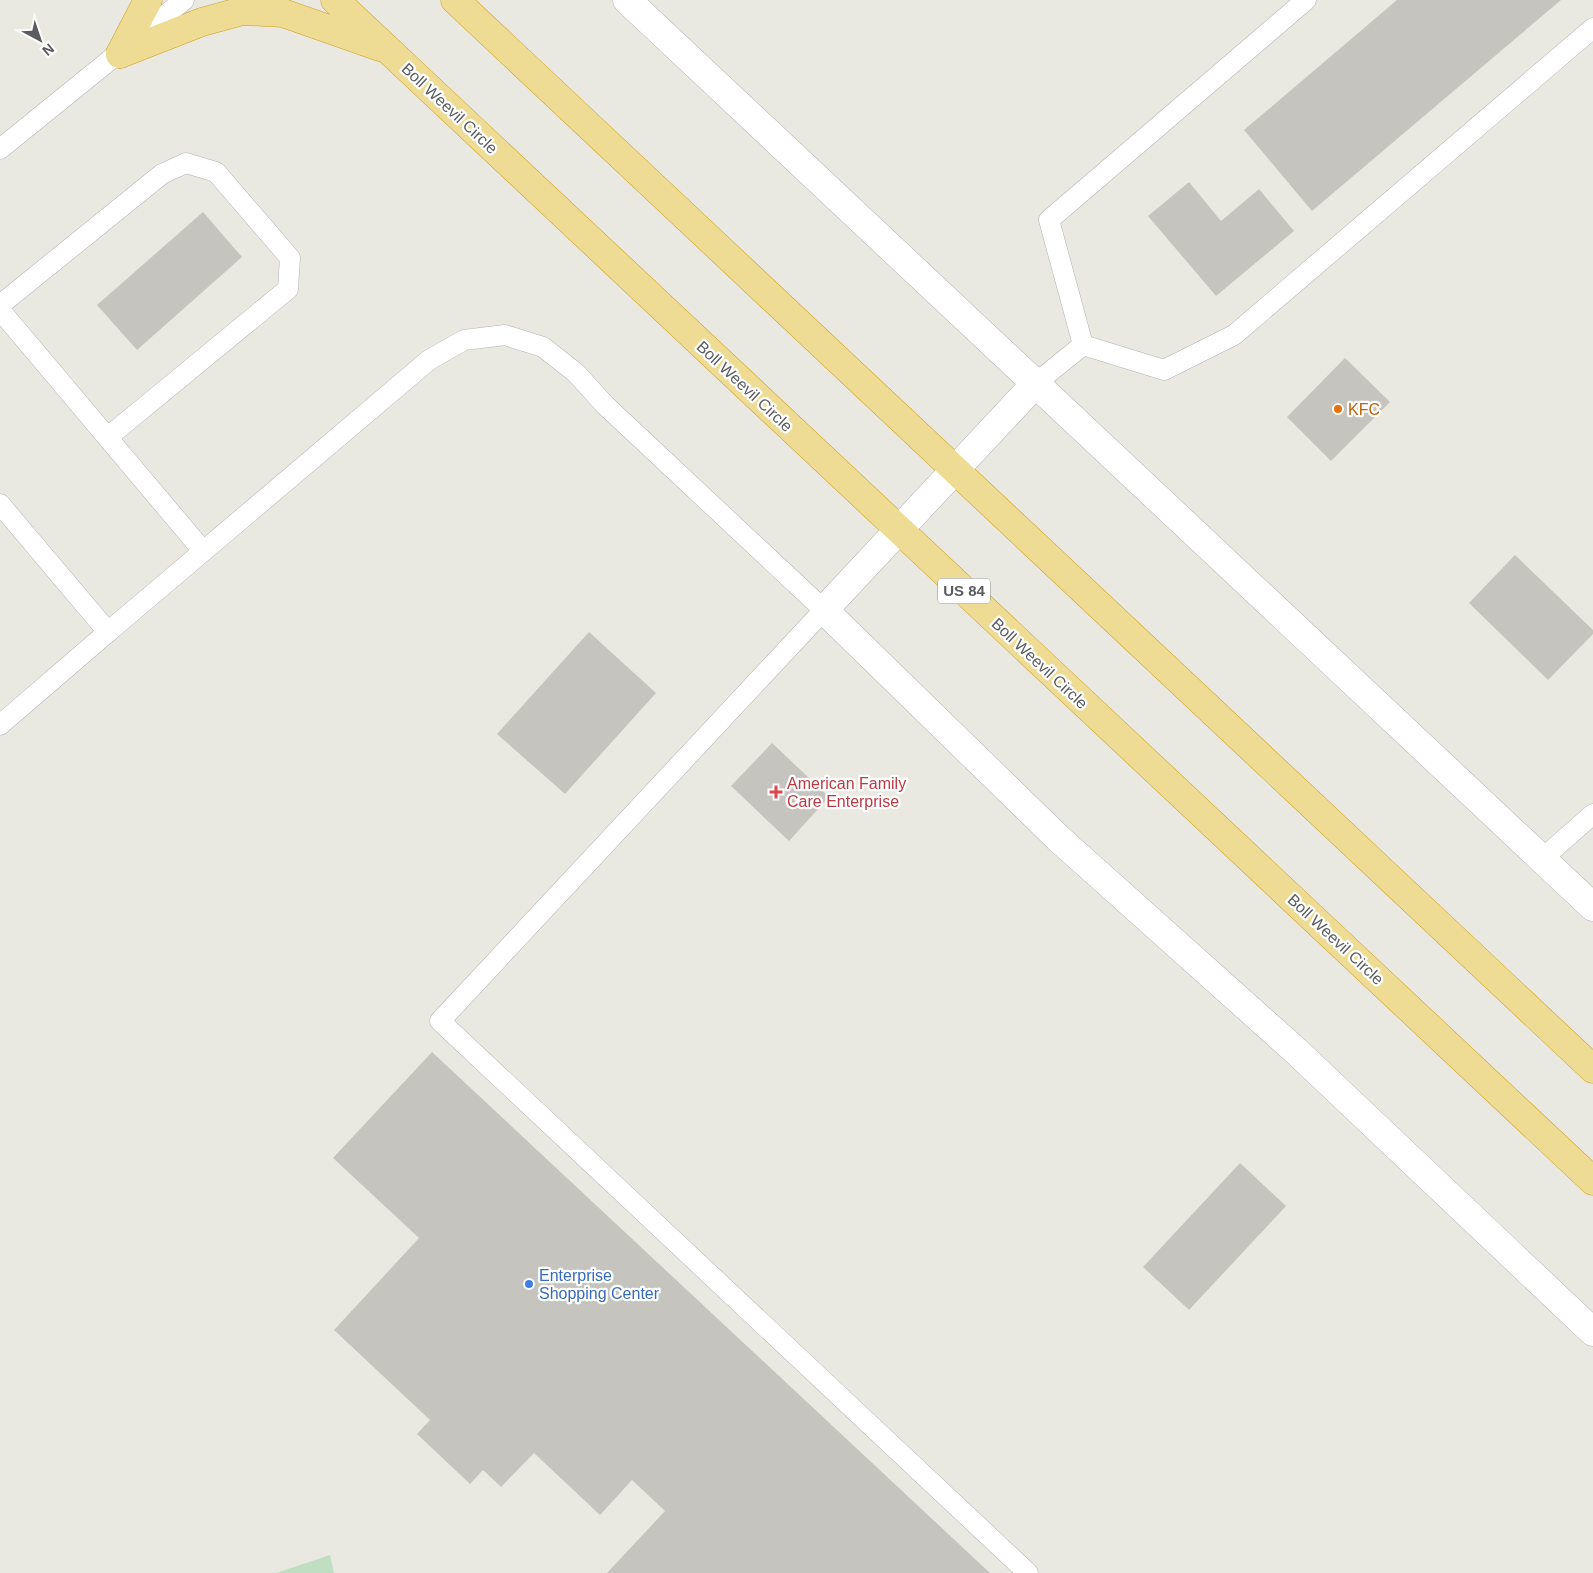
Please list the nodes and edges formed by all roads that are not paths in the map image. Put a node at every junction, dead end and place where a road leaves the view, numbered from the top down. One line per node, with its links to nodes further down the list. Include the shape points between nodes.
1 (148, 0): 9 (highway)
2 (184, 0): 9 (lane)
3 (335, 0): 8 (highway, Boll Weevil Circle / US 84)
4 (455, 0): 16 (highway)
5 (627, 0): 14 (street)
6 (1306, 0): 13 (lane, via 1049,220)
7 (1593, 28): 13 (lane, via 1234,335 1164,370)
8 (389, 50): 9 (highway, via 283,13 242,11 202,22); 18 (highway, Boll Weevil Circle / US 84)
9 (120, 54): 10 (lane)
10 (0, 149)
11 (0, 305): 15 (lane, via 162,174 186,163 216,172 290,258 288,289)
12 (0, 310): 15 (lane)
13 (1083, 345): 14 (lane)
14 (1036, 383): 16 (street); 24 (street)
15 (108, 437): 19 (lane)
16 (956, 470): 18 (street); 26 (highway)
17 (0, 504): 21 (lane)
18 (900, 531): 20 (street); 27 (highway, Boll Weevil Circle / US 84)
19 (204, 550): 20 (lane, via 429,360 464,340 505,335 543,347 576,373 612,412); 21 (lane)
20 (824, 610): 28 (street, via 1058,838 1296,1051); 29 (lane, via 440,1021)
21 (108, 632): 22 (lane)
22 (0, 725)
23 (1593, 814): 24 (lane)
24 (1542, 859): 25 (street)
25 (1593, 907)
26 (1593, 1069)
27 (1593, 1181)
28 (1593, 1332)
29 (1028, 1573)

